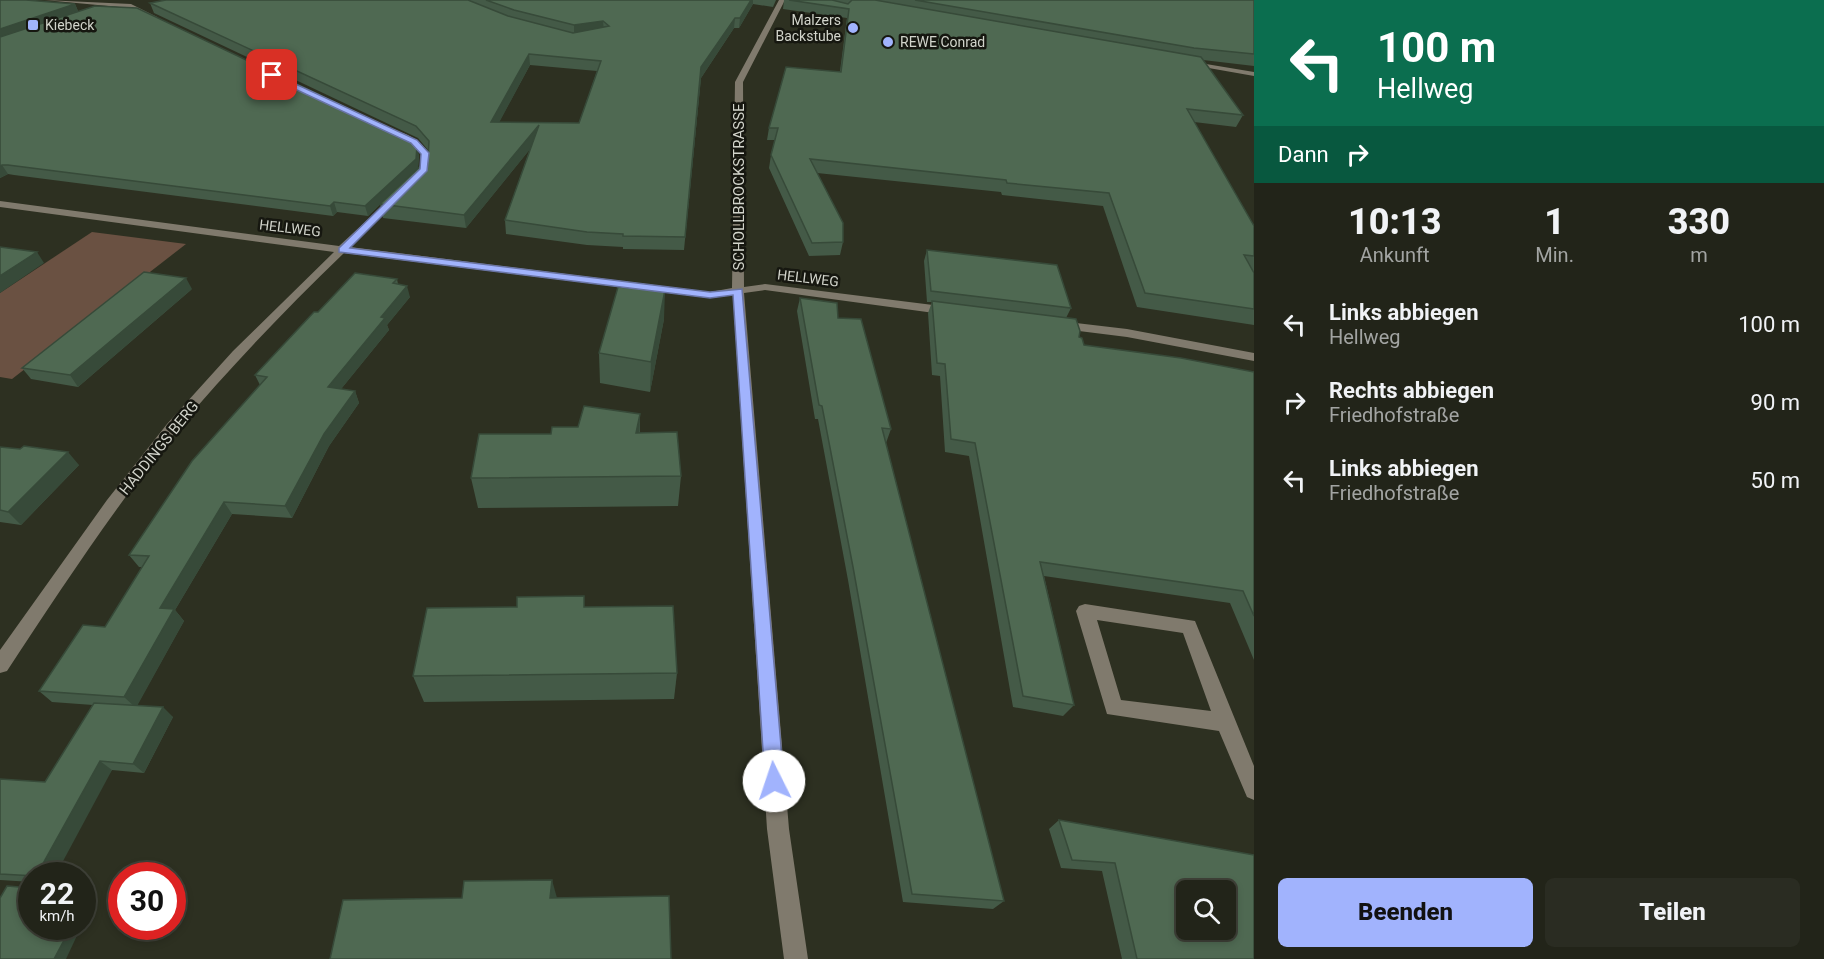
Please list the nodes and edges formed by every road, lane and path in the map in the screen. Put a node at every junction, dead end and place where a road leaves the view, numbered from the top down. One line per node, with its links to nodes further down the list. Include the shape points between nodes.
1 (47, 0): 4 (street)
2 (135, 0): 4 (street)
3 (782, 0): 14 (street, SCHOLLBROCKSTRASSE, via 739,82)
4 (118, 4): 5 (street); 6 (street)
5 (90, 10)
6 (161, 21)
7 (1177, 61): 8 (street)
8 (1254, 74)
9 (381, 127): 10 (street, via 414,142 425,153 424,170)
10 (408, 186)
11 (399, 194): 13 (street, HADDINGS BERG)
12 (0, 204): 13 (street, HELLWEG)
13 (343, 250): 14 (street, HELLWEG, via 710,295); 18 (street, HADDINGS BERG, via 236,355 158,447 67,567)
14 (738, 291): 15 (street, HELLWEG, via 765,287); 21 (street, SCHOLLBROCKSTRASSE, via 778,829)
15 (964, 313)
16 (1046, 323): 17 (street, via 1127,333)
17 (1254, 357)
18 (0, 665)
19 (1226, 722): 19 (street, via 1189,626 1085,611 1114,708); 20 (street)
20 (1254, 790)
21 (796, 959)

